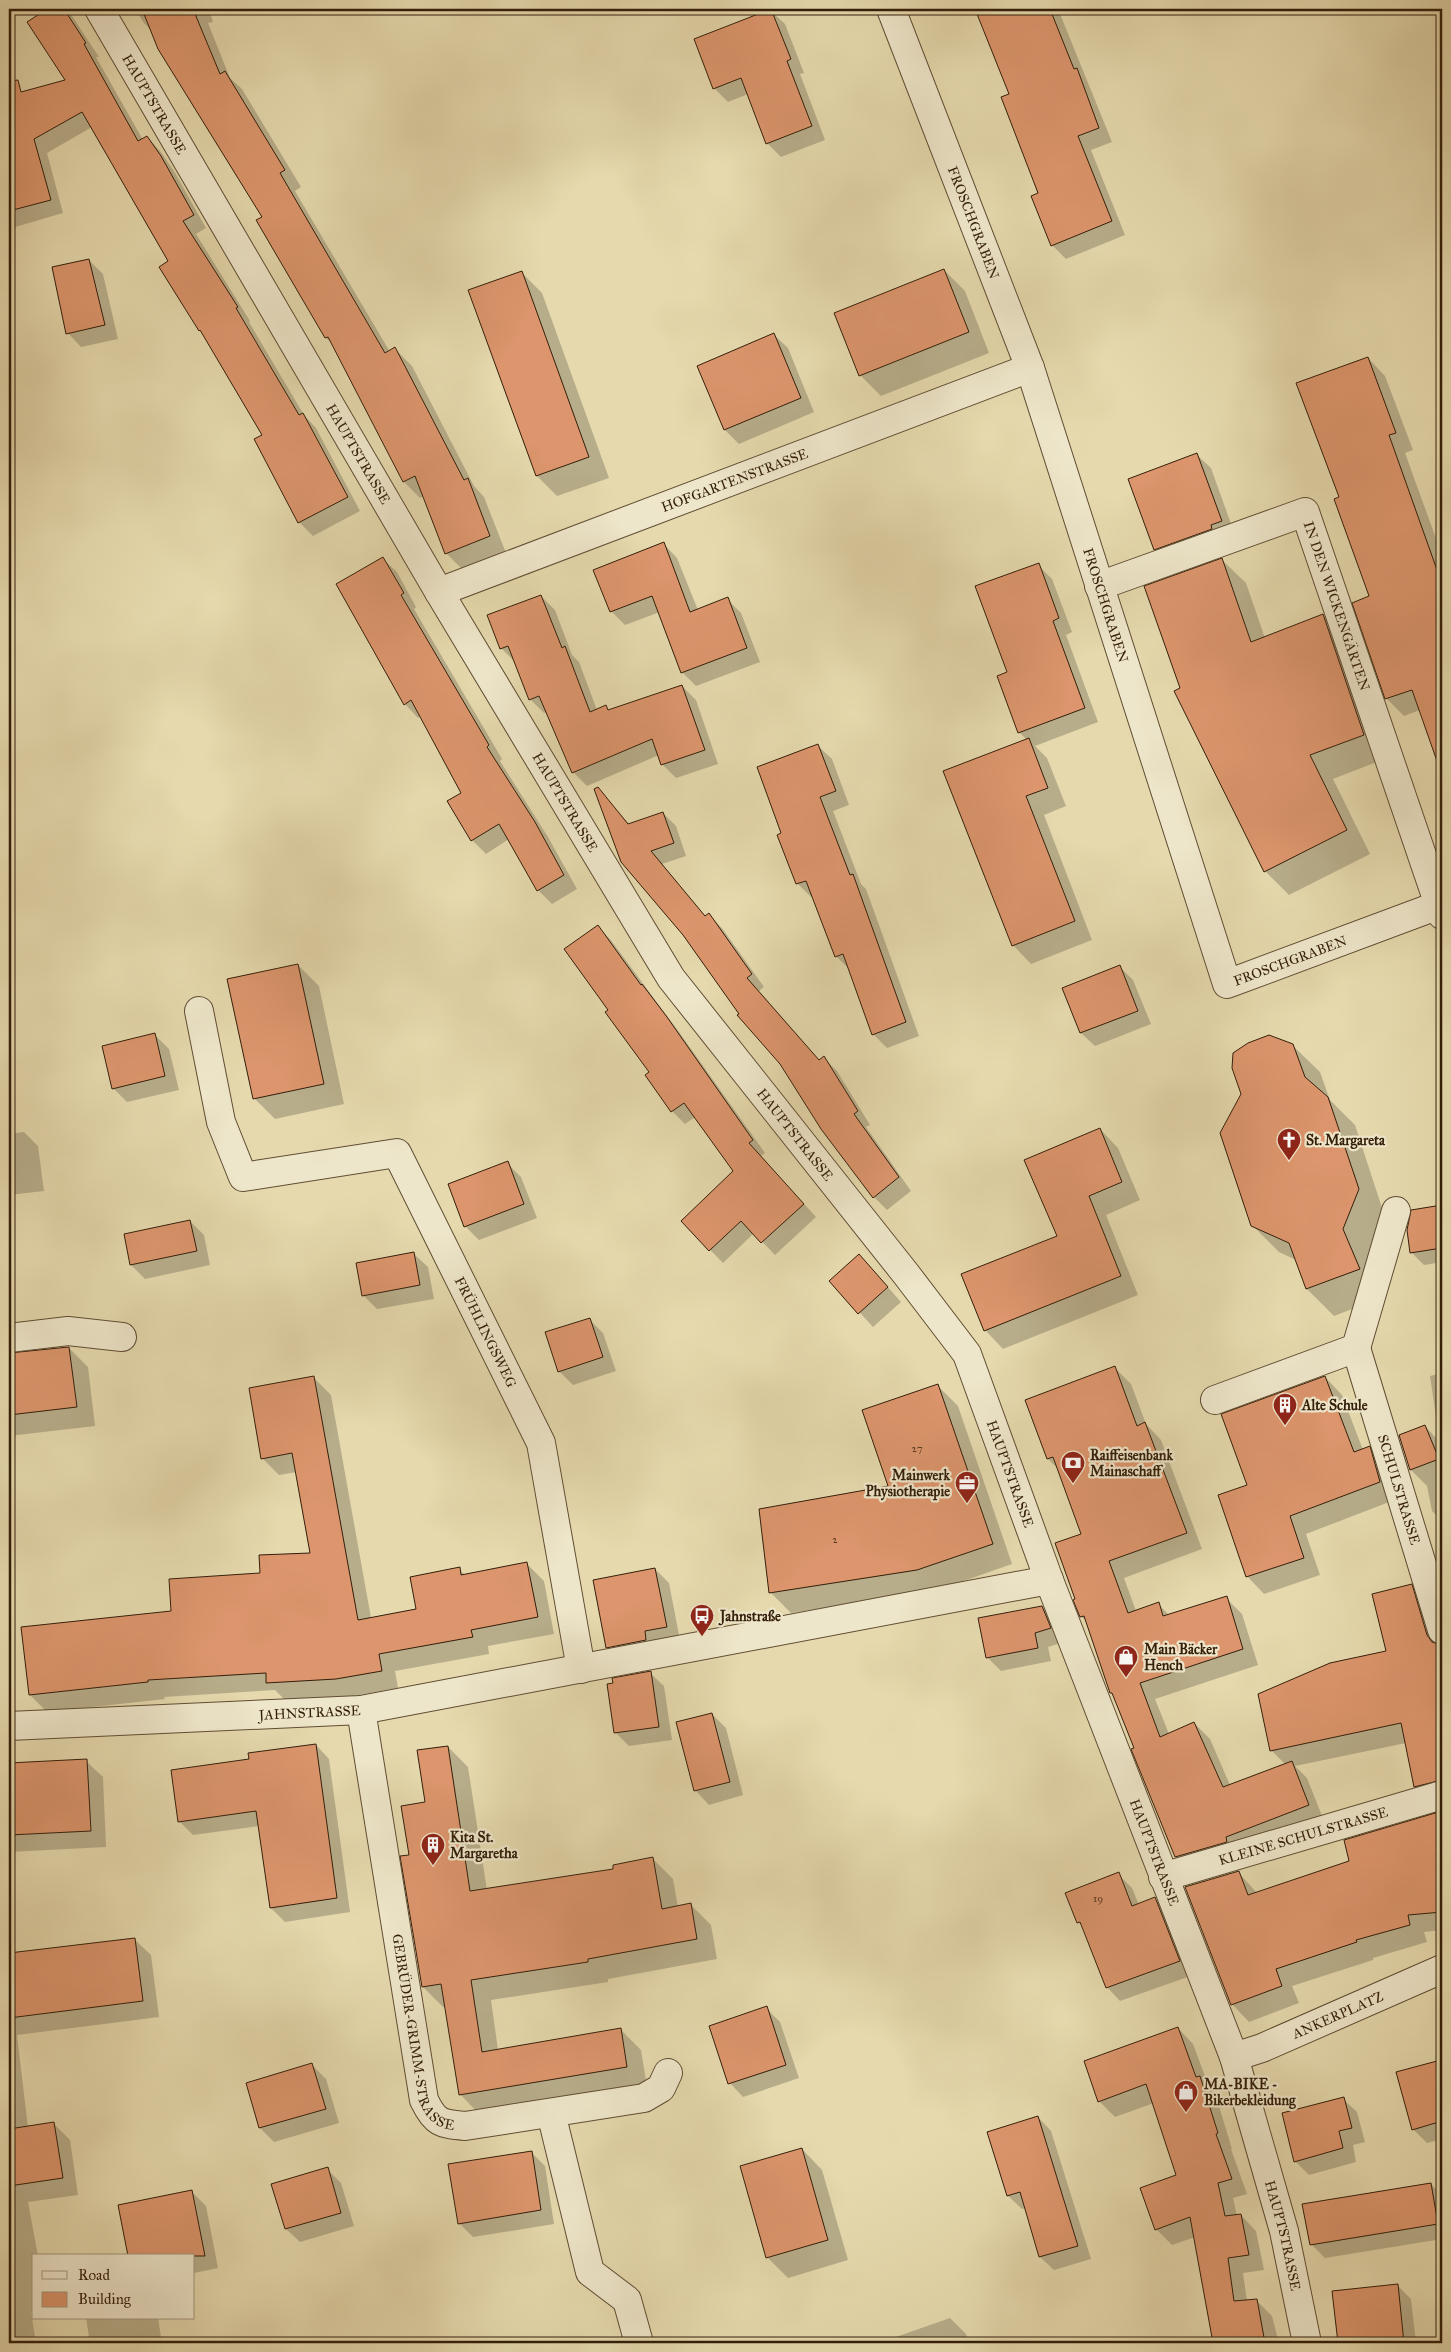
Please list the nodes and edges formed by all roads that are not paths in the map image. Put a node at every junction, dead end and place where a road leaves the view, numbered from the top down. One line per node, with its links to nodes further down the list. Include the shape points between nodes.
1 (99, 9): 5 (street, HAUPTSTRASSE)
2 (891, 9): 3 (street, FROSCHGRABEN)
3 (1030, 368): 4 (street, FROSCHGRABEN); 5 (street, HOFGARTENSTRASSE)
4 (1099, 586): 6 (street, IN DEN WICKENGÄRTEN, via 1305,512); 6 (street, FROSCHGRABEN, via 1227,984)
5 (439, 592): 13 (street, HAUPTSTRASSE, via 671,978 966,1354)
6 (1440, 910)
7 (199, 1011): 15 (street, FRÜHLINGSWEG, via 221,1122 243,1177 397,1153 541,1444)
8 (1396, 1212): 11 (street)
9 (122, 1337): 10 (street, via 68,1331)
10 (9, 1338)
11 (1356, 1348): 12 (street); 14 (street, SCHULSTRASSE)
12 (1216, 1400)
13 (1049, 1580): 15 (street, JAHNSTRASSE); 19 (street, HAUPTSTRASSE)
14 (1442, 1630)
15 (581, 1669): 16 (street, JAHNSTRASSE)
16 (361, 1710): 17 (street, JAHNSTRASSE); 23 (street, GEBRÜDER-GRIMM-STRASSE, via 424,2100 431,2115 440,2123 465,2126)
17 (9, 1726)
18 (1442, 1795): 19 (street, KLEINE SCHULSTRASSE)
19 (1163, 1877): 21 (street, HAUPTSTRASSE)
20 (1442, 1969): 21 (street, ANKERPLATZ, via 1262,2048)
21 (1234, 2057): 25 (street, HAUPTSTRASSE, via 1284,2231)
22 (668, 2073): 23 (street, GEBRÜDER-GRIMM-STRASSE, via 660,2088 644,2098)
23 (551, 2112): 24 (street, via 590,2272 627,2300)
24 (639, 2343)
25 (1307, 2343)

